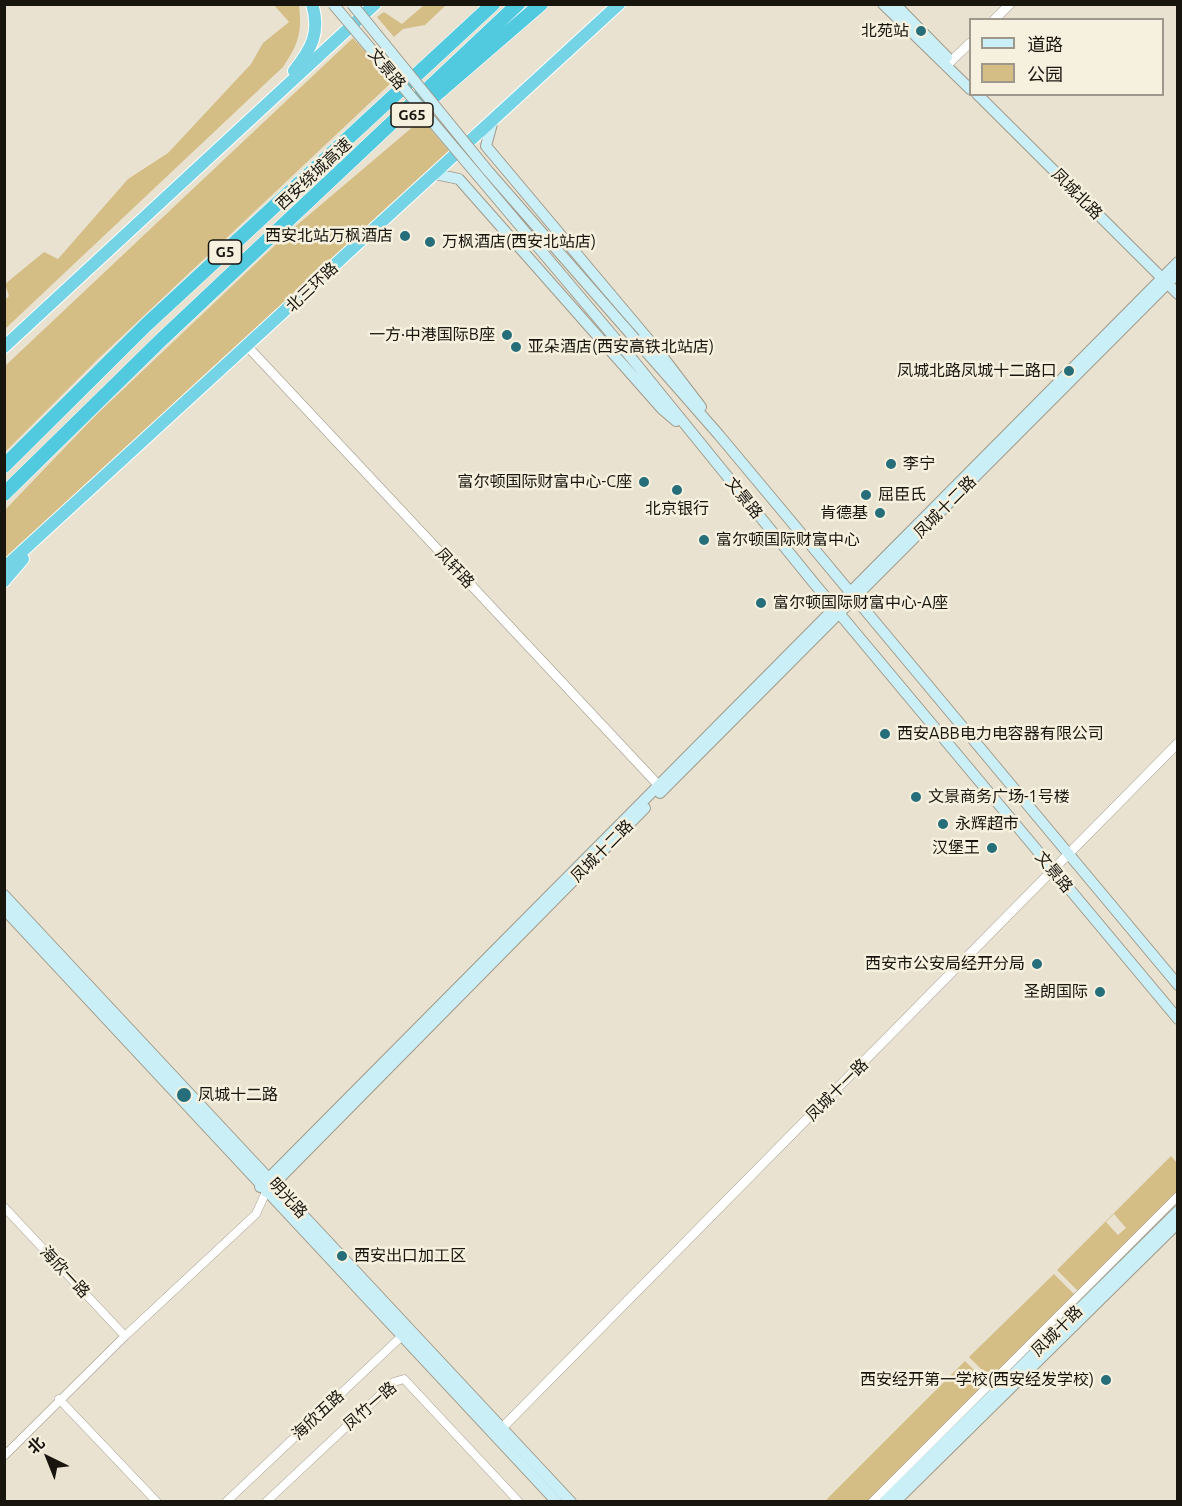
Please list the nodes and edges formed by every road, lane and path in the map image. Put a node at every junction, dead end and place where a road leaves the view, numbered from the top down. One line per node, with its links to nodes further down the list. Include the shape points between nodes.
1 (312, 4): 17 (highway, via 317,26 313,44)
2 (333, 4): 29 (main road, 文景路, bridge)
3 (352, 4): 28 (main road, 文景路, bridge, via 488,171)
4 (375, 4): 17 (highway)
5 (491, 4): 30 (highway, 西安绕城高速 / G5, via 146,325)
6 (518, 4): 22 (highway, 西安绕城高速 / G5)
7 (541, 4): 22 (highway, G65)
8 (619, 4): 20 (highway, 北三环路)
9 (883, 4): 14 (main road)
10 (895, 4): 14 (main road)
11 (1010, 4): 12 (street)
12 (996, 18)
13 (969, 44): 14 (street)
14 (949, 64): 15 (main road); 16 (main road)
15 (969, 79)
16 (969, 88)
17 (278, 93): 26 (highway)
18 (979, 96): 24 (main road, 凤城北路)
19 (987, 96): 24 (main road, 凤城北路)
20 (493, 120): 21 (highway, 北三环路); 28 (main road, via 486,146 693,394)
21 (435, 174): 27 (highway, 北三环路); 29 (main road, via 459,179 662,409)
22 (284, 225): 31 (highway, 西安绕城高速 / G5)
23 (1178, 261): 24 (main road, 凤城十二路)
24 (1170, 279): 25 (main road, 凤城北路); 35 (main road, 凤城十二路)
25 (1178, 294)
26 (4, 347)
27 (248, 347): 32 (highway, 北三环路); 38 (street, 凤轩路)
28 (719, 435): 35 (main road, 文景路)
29 (696, 438): 36 (main road, 文景路)
30 (4, 466)
31 (4, 494)
32 (45, 532): 33 (highway, 北三环路); 34 (highway)
33 (5, 568)
34 (4, 581)
35 (852, 596): 36 (main road, 凤城十二路); 39 (main road, 文景路)
36 (837, 611): 38 (main road, 凤城十二路); 40 (main road, 文景路)
37 (1178, 743): 39 (street, 凤城十一路)
38 (660, 787): 45 (main road, 凤城十二路)
39 (1068, 854): 40 (street, 凤城十一路); 43 (main road, 文景路)
40 (1053, 870): 44 (main road, 文景路); 54 (street, 凤城十一路)
41 (4, 896): 45 (main road, 明光路)
42 (4, 909): 46 (main road, 明光路)
43 (1178, 985)
44 (1178, 1019)
45 (272, 1180): 46 (main road, 凤城十二路); 51 (main road, 明光路)
46 (263, 1190): 51 (main road, 明光路); 52 (street, 凤城十二路, via 256,1214)
47 (1178, 1196): 62 (street)
48 (4, 1207): 52 (street, 海欣一路)
49 (1178, 1211): 63 (main road, 凤城十路)
50 (1178, 1223): 64 (main road, 凤城十路)
51 (406, 1332): 54 (main road, 明光路); 57 (street, 海欣五路)
52 (125, 1336): 53 (street, 凤城十二路)
53 (60, 1400): 55 (street, 凤城十二路); 56 (street)
54 (499, 1432): 60 (main road, 明光路); 61 (main road, 明光路)
55 (4, 1456)
56 (157, 1502)
57 (226, 1502)
58 (266, 1502): 59 (street, 凤竹一路, via 394,1383 404,1379)
59 (519, 1502)
60 (557, 1502)
61 (571, 1502)
62 (872, 1502)
63 (884, 1502)
64 (895, 1502)

